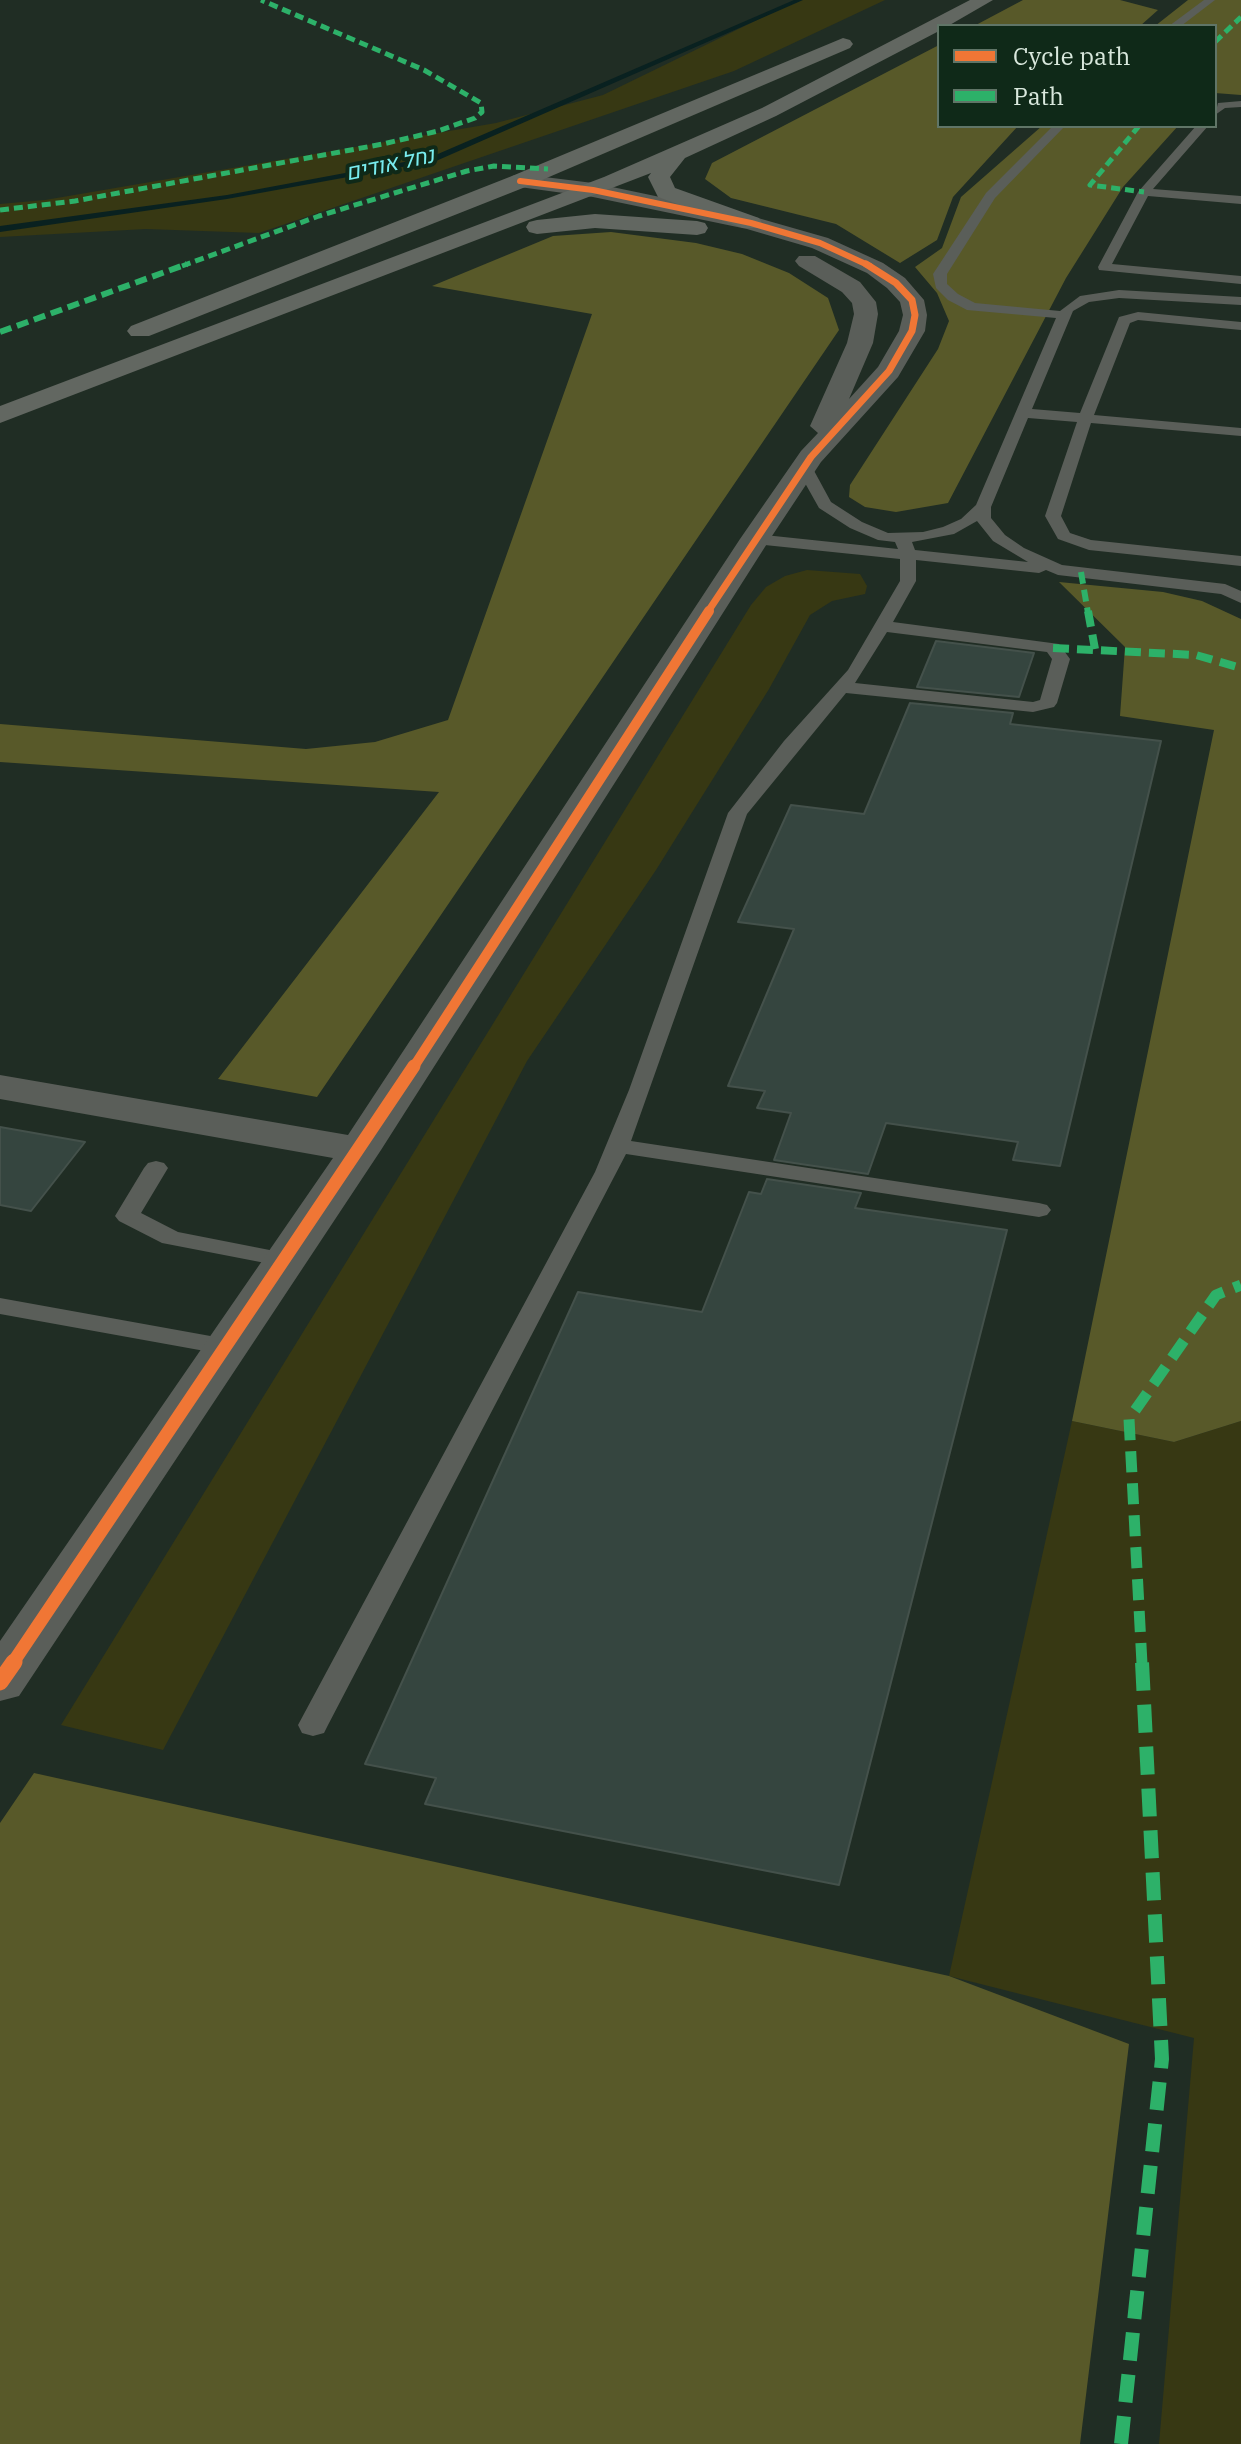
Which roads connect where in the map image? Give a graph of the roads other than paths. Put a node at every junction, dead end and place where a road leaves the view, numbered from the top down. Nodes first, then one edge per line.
1 (984, 0) edge
2 (1210, 0) edge
3 (937, 24) edge
4 (938, 24) edge
5 (1177, 24) edge
6 (865, 33) dead end
7 (1241, 104) edge
8 (1217, 110) edge
9 (1057, 128) edge
10 (1200, 128) edge
11 (677, 153) junction
12 (520, 181) junction
13 (593, 190) junction
14 (1144, 192) junction
15 (567, 200) junction
16 (1241, 200) edge
17 (751, 223) junction
18 (697, 228) junction
19 (433, 251) junction
20 (1104, 267) junction
21 (1241, 280) edge
22 (1240, 297) edge
23 (1085, 299) junction
24 (1064, 315) junction
25 (1236, 325) edge
26 (124, 337) dead end
27 (1025, 413) junction
28 (0, 415) edge
29 (1085, 419) junction
30 (1241, 432) edge
31 (807, 462) junction
32 (983, 507) junction
33 (759, 532) junction
34 (898, 543) junction
35 (1241, 561) edge
36 (1058, 570) junction
37 (1236, 588) edge
38 (1241, 598) edge
39 (882, 626) junction
40 (842, 687) junction
41 (0, 1087) edge
42 (617, 1146) junction
43 (360, 1150) junction
44 (156, 1168) dead end
45 (1039, 1210) dead end
46 (286, 1260) junction
47 (0, 1306) edge
48 (227, 1347) junction
49 (0, 1682) edge
50 (313, 1725) dead end

1 - 4 main road
2 - 5 lane
3 - 11 main road
6 - 12 main road
7 - 8 lane
9 - 24 lane
10 - 14 lane
11 - 13 main road
11 - 17 main road
12 - 13 street
12 - 15 street
12 - 26 main road
13 - 15 main road
13 - 17 street
14 - 16 lane
14 - 20 lane
15 - 18 street
15 - 19 main road
17 - 31 street
18 - 19 main road
18 - 31 street
19 - 28 main road
20 - 21 lane
20 - 23 lane
22 - 23 lane
22 - 25 lane
23 - 24 lane
24 - 27 lane
25 - 29 lane
27 - 29 lane
27 - 32 lane
29 - 30 lane
29 - 35 lane
31 - 33 street
31 - 34 lane
32 - 34 lane
32 - 36 lane
33 - 34 lane
33 - 34 lane
33 - 43 street
34 - 36 lane
34 - 39 lane
36 - 37 lane
37 - 38 lane
39 - 40 lane
39 - 40 lane
40 - 42 lane
41 - 43 street
42 - 45 lane
42 - 50 lane
43 - 46 street
44 - 46 lane
46 - 48 street
47 - 48 lane
48 - 49 street

